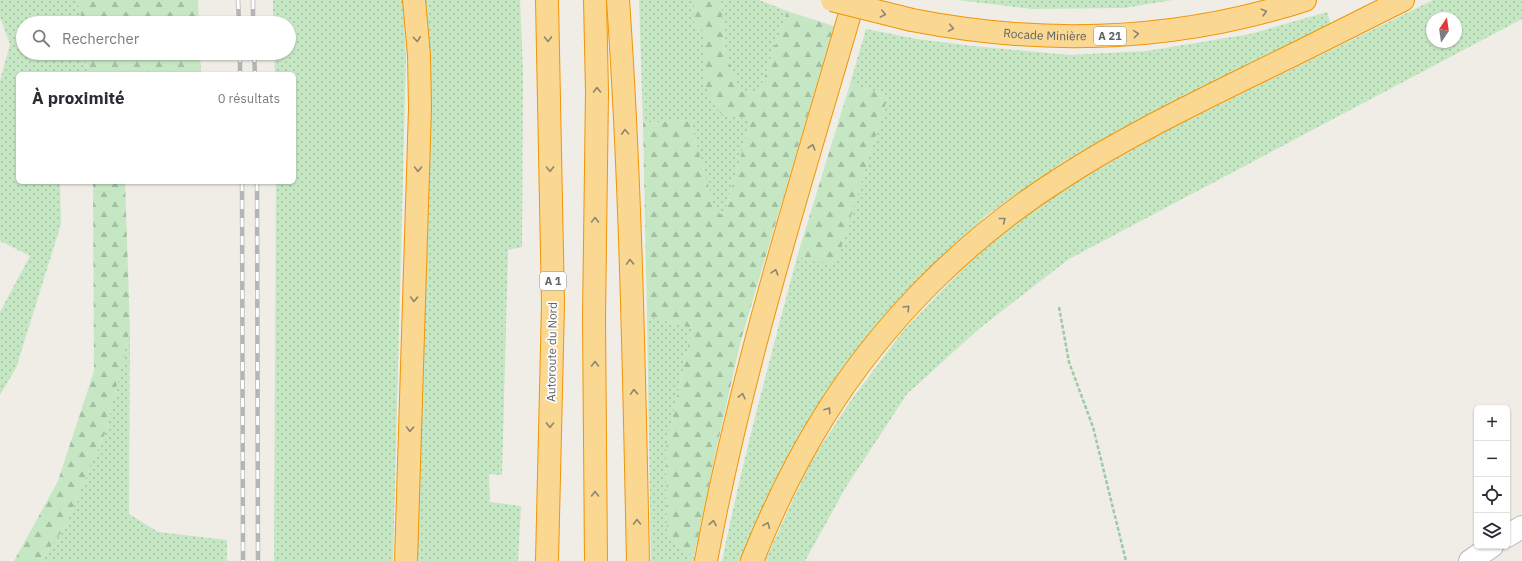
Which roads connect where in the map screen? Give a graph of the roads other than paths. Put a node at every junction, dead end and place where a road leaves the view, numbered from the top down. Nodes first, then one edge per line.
1 (414, 0) edge
2 (547, 0) edge
3 (595, 0) edge
4 (618, 0) edge
5 (832, 0) edge
6 (854, 0) edge
7 (1305, 0) edge
8 (1403, 0) edge
9 (1522, 527) edge
10 (1510, 534) edge
11 (1488, 549) edge
12 (406, 561) edge
13 (547, 561) edge
14 (596, 561) edge
15 (638, 561) edge
16 (706, 561) edge
17 (752, 561) edge
18 (1470, 561) edge

1 -> 12 highway
2 -> 13 highway, Autoroute du Nord / A 1
14 -> 3 highway
15 -> 4 highway
5 -> 7 highway, Rocade Minière / A 21, bridge
16 -> 6 highway
17 -> 8 highway
9 - 10 main road
11 - 18 main road

